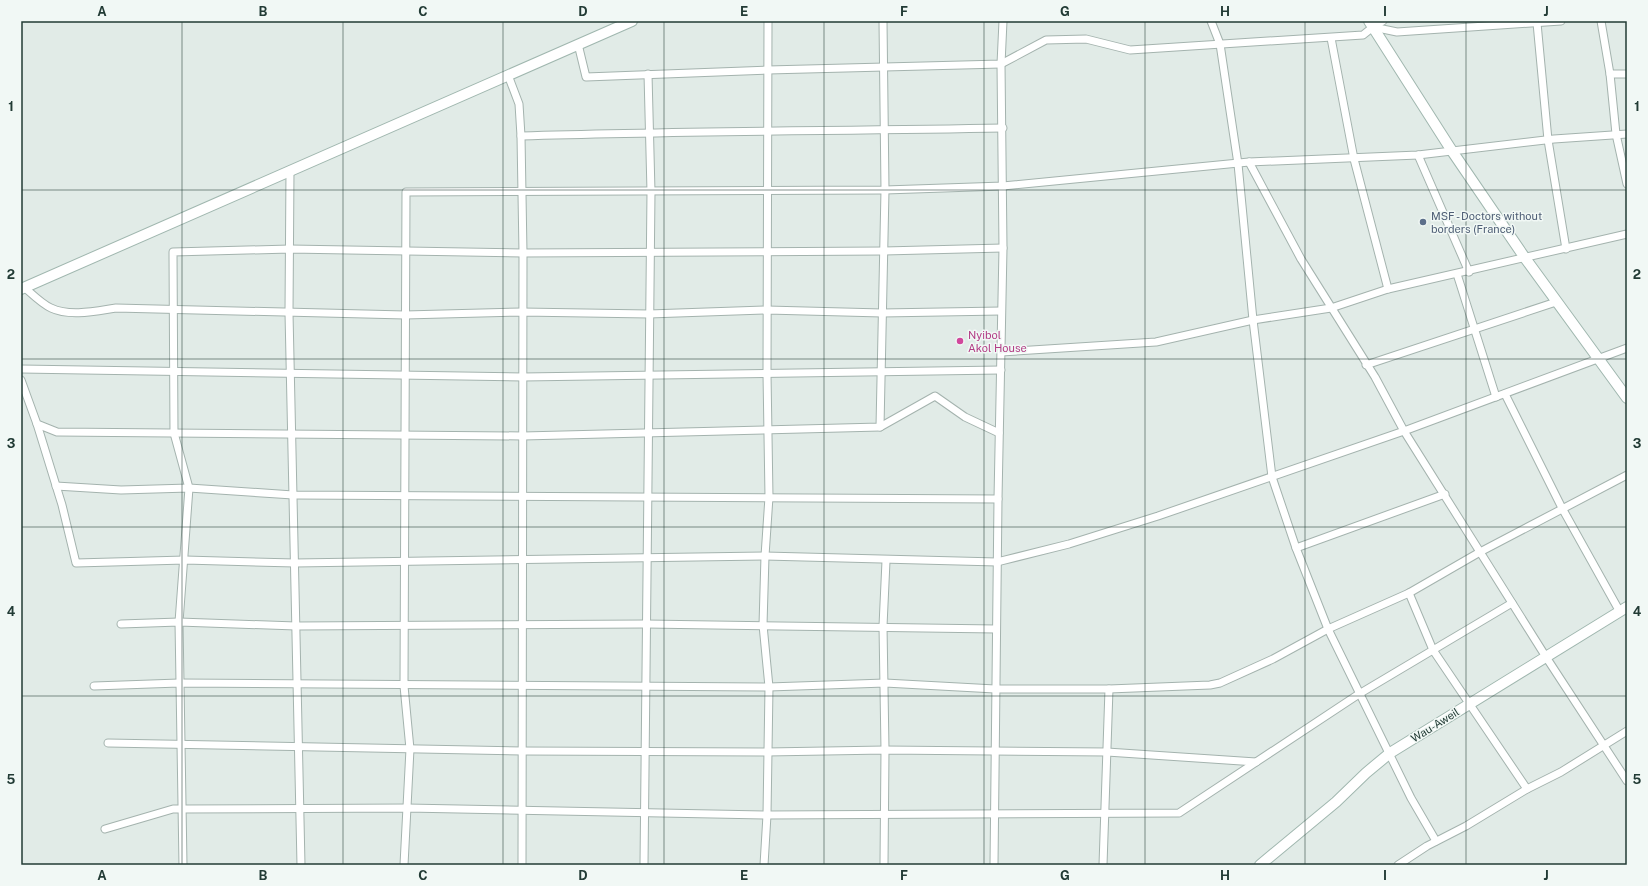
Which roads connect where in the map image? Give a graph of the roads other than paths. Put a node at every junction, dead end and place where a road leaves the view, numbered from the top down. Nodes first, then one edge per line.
1 (632, 21) edge
2 (768, 21) edge
3 (883, 21) edge
4 (1003, 21) edge
5 (1211, 21) edge
6 (1383, 21) edge
7 (1561, 21) edge
8 (1601, 21) edge
9 (1536, 23) junction
10 (1371, 24) edge
11 (1331, 38) junction
12 (578, 44) junction
13 (1220, 44) junction
14 (1001, 64) junction
15 (884, 67) junction
16 (768, 70) junction
17 (648, 74) junction
18 (1610, 74) junction
19 (1627, 74) edge
20 (508, 75) junction
21 (1003, 128) junction
22 (885, 130) junction
23 (651, 132) junction
24 (767, 132) junction
25 (1616, 134) junction
26 (1627, 134) edge
27 (521, 136) junction
28 (1548, 140) junction
29 (1452, 151) junction
30 (1418, 155) junction
31 (1354, 159) junction
32 (1249, 162) junction
33 (1238, 164) junction
34 (290, 170) junction
35 (1627, 184) edge
36 (1003, 186) junction
37 (767, 190) junction
38 (885, 190) junction
39 (522, 192) junction
40 (651, 192) junction
41 (1627, 234) edge
42 (1003, 248) junction
43 (290, 249) junction
44 (1566, 249) junction
45 (405, 251) junction
46 (884, 251) junction
47 (650, 252) junction
48 (767, 252) junction
49 (523, 253) junction
50 (1525, 258) junction
51 (1469, 272) junction
52 (1457, 274) junction
53 (23, 288) edge
54 (1388, 289) junction
55 (1556, 302) junction
56 (1331, 308) junction
57 (173, 310) junction
58 (767, 310) junction
59 (1001, 311) junction
60 (522, 312) junction
61 (289, 313) junction
62 (650, 314) junction
63 (882, 314) junction
64 (405, 315) junction
65 (1253, 320) junction
66 (1474, 329) junction
67 (1627, 348) edge
68 (1002, 352) junction
69 (1599, 358) junction
70 (1366, 365) junction
71 (21, 369) edge
72 (1001, 370) junction
73 (173, 371) junction
74 (881, 371) junction
75 (291, 373) junction
76 (767, 374) junction
77 (405, 375) junction
78 (649, 375) junction
79 (523, 377) junction
80 (21, 380) edge
81 (1505, 394) junction
82 (1496, 397) junction
83 (1627, 398) edge
84 (37, 424) junction
85 (880, 427) junction
86 (769, 429) junction
87 (1404, 431) junction
88 (174, 433) junction
89 (293, 433) junction
90 (648, 434) junction
91 (999, 434) junction
92 (404, 435) junction
93 (523, 436) junction
94 (1627, 475) edge
95 (1272, 477) junction
96 (56, 486) junction
97 (190, 488) junction
98 (1445, 494) junction
99 (293, 495) junction
100 (405, 496) junction
101 (523, 497) junction
102 (769, 497) junction
103 (648, 498) junction
104 (998, 499) junction
105 (1562, 508) junction
106 (1296, 548) junction
107 (1480, 552) junction
108 (765, 556) junction
109 (648, 558) junction
110 (185, 560) junction
111 (522, 560) junction
112 (886, 560) junction
113 (404, 561) junction
114 (997, 562) junction
115 (295, 563) junction
116 (1408, 593) junction
117 (1512, 602) junction
118 (1624, 610) edge
119 (179, 622) junction
120 (522, 623) junction
121 (121, 624) dead end
122 (404, 624) junction
123 (646, 624) junction
124 (763, 625) junction
125 (296, 626) junction
126 (883, 626) junction
127 (996, 629) junction
128 (1328, 629) junction
129 (1433, 650) junction
130 (1546, 657) junction
131 (179, 683) junction
132 (884, 683) junction
133 (297, 685) junction
134 (94, 686) dead end
135 (404, 686) junction
136 (522, 686) junction
137 (646, 686) junction
138 (769, 687) junction
139 (995, 689) junction
140 (1109, 689) junction
141 (1359, 694) junction
142 (1469, 704) junction
143 (1627, 731) edge
144 (108, 743) dead end
145 (181, 744) junction
146 (1604, 746) junction
147 (298, 748) junction
148 (410, 749) junction
149 (885, 750) junction
150 (522, 752) junction
151 (645, 752) junction
152 (767, 752) junction
153 (995, 752) junction
154 (1107, 752) junction
155 (1390, 753) junction
156 (1256, 762) junction
157 (1627, 781) edge
158 (1527, 789) junction
159 (300, 807) junction
160 (407, 808) junction
161 (182, 809) junction
162 (522, 811) junction
163 (644, 812) junction
164 (1105, 813) junction
165 (884, 814) junction
166 (995, 814) junction
167 (767, 815) junction
168 (106, 829) dead end
169 (1436, 841) junction
170 (183, 865) edge
171 (301, 865) edge
172 (404, 865) edge
173 (522, 865) edge
174 (644, 865) edge
175 (764, 865) edge
176 (884, 865) edge
177 (994, 865) edge
178 (1103, 865) edge
179 (1260, 865) edge
180 (1398, 865) edge

1 - 12 street
2 - 16 street
3 - 15 street
4 - 14 street
5 - 13 street
6 - 10 street
7 - 9 street
8 - 18 street
9 - 10 street
9 - 28 street
10 - 11 street
10 - 29 street
11 - 13 street
11 - 31 street
12 - 17 street
12 - 20 street
13 - 14 street
13 - 33 street
14 - 15 street
14 - 21 street
15 - 16 street
15 - 22 street
16 - 17 street
16 - 24 street
17 - 23 street
18 - 19 street
18 - 25 street
20 - 27 street
20 - 34 street
21 - 22 street
21 - 36 street
22 - 24 street
22 - 38 street
23 - 24 street
23 - 27 street
23 - 40 street
24 - 37 street
25 - 26 street
25 - 28 street
25 - 35 street
27 - 39 street
28 - 29 street
28 - 44 street
29 - 30 street
29 - 50 street
30 - 31 street
30 - 51 street
31 - 32 street
31 - 54 street
32 - 33 street
32 - 56 street
33 - 36 street
33 - 65 street
34 - 43 street
34 - 53 street
36 - 38 street
36 - 42 street
37 - 38 street
37 - 40 street
37 - 48 street
38 - 46 street
39 - 40 street
39 - 45 street
39 - 49 street
40 - 47 street
41 - 44 street
42 - 46 street
42 - 59 street
43 - 45 street
43 - 57 street
43 - 61 street
44 - 50 street
45 - 49 street
45 - 64 street
46 - 48 street
46 - 63 street
47 - 48 street
47 - 49 street
47 - 62 street
48 - 58 street
49 - 60 street
50 - 51 street
50 - 55 street
51 - 52 street
52 - 54 street
52 - 66 street
53 - 57 street
54 - 56 street
55 - 66 street
55 - 69 street
56 - 65 street
56 - 70 street
57 - 61 street
57 - 73 street
58 - 62 street
58 - 63 street
58 - 76 street
59 - 63 street
59 - 68 street
60 - 62 street
60 - 64 street
60 - 79 street
61 - 64 street
61 - 75 street
62 - 78 street
63 - 74 street
64 - 77 street
65 - 68 street
65 - 95 street
66 - 70 street
66 - 82 street
67 - 69 street
68 - 72 street
69 - 81 street
69 - 83 street
70 - 87 street
71 - 73 street
72 - 74 street
72 - 91 street
73 - 75 street
73 - 88 street
74 - 76 street
74 - 85 street
75 - 77 street
75 - 89 street
76 - 78 street
76 - 86 street
77 - 79 street
77 - 92 street
78 - 79 street
78 - 90 street
79 - 93 street
80 - 84 street
81 - 82 street
81 - 105 street
82 - 87 street
84 - 88 street
84 - 96 street
85 - 86 street
85 - 91 street
86 - 90 street
86 - 102 street
87 - 95 street
87 - 98 street
88 - 89 street
88 - 97 street
89 - 92 street
89 - 99 street
90 - 93 street
90 - 103 street
91 - 104 street
92 - 93 street
92 - 100 street
93 - 101 street
94 - 105 street
95 - 106 street
95 - 114 street
96 - 97 street
96 - 110 street
97 - 99 street
97 - 110 street
98 - 106 street
98 - 107 street
99 - 100 street
99 - 115 street
100 - 101 street
100 - 113 street
101 - 103 street
101 - 111 street
102 - 103 street
102 - 104 street
102 - 108 street
103 - 109 street
104 - 114 street
105 - 107 street
105 - 118 street
106 - 128 street
107 - 116 street
107 - 117 street
108 - 109 street
108 - 112 street
108 - 124 street
109 - 111 street
109 - 123 street
110 - 115 street
110 - 119 street
111 - 113 street
111 - 120 street
112 - 114 street
112 - 126 street
113 - 115 street
113 - 122 street
114 - 127 street
115 - 125 street
116 - 128 street
116 - 129 street
117 - 129 street
117 - 130 street
118 - 130 street, Wau-Aweil
119 - 121 street
119 - 125 street
119 - 131 street
120 - 122 street
120 - 123 street
120 - 136 street
122 - 125 street
122 - 135 street
123 - 124 street
123 - 137 street
124 - 126 street
124 - 138 street
125 - 133 street
126 - 127 street
126 - 132 street
127 - 139 street
128 - 140 street
128 - 141 street
129 - 141 street
129 - 142 street
130 - 142 street, Wau-Aweil
130 - 146 street
131 - 133 street
131 - 134 street
131 - 145 street
132 - 138 street
132 - 139 street
132 - 149 street
133 - 135 street
133 - 147 street
135 - 136 street
135 - 148 street
136 - 137 street
136 - 150 street
137 - 138 street
137 - 151 street
138 - 152 street
139 - 140 street
139 - 153 street
140 - 154 street
141 - 155 street
141 - 156 street
142 - 155 street, Wau-Aweil
142 - 158 street
143 - 146 street
144 - 145 street
145 - 147 street
145 - 161 street
146 - 157 street
146 - 158 street
147 - 148 street
147 - 159 street
148 - 150 street
148 - 160 street
149 - 152 street
149 - 153 street
149 - 165 street
150 - 151 street
150 - 162 street
151 - 152 street
151 - 163 street
152 - 167 street
153 - 154 street
153 - 166 street
154 - 156 street
154 - 164 street
155 - 169 street
155 - 179 street, Wau-Aweil
156 - 164 street
158 - 169 street
159 - 160 street
159 - 161 street
159 - 171 street
160 - 162 street
160 - 172 street
161 - 168 street
161 - 170 street
162 - 163 street
162 - 173 street
163 - 167 street
163 - 174 street
164 - 166 street
164 - 178 street
165 - 166 street
165 - 167 street
165 - 176 street
166 - 177 street
167 - 175 street
169 - 180 street

